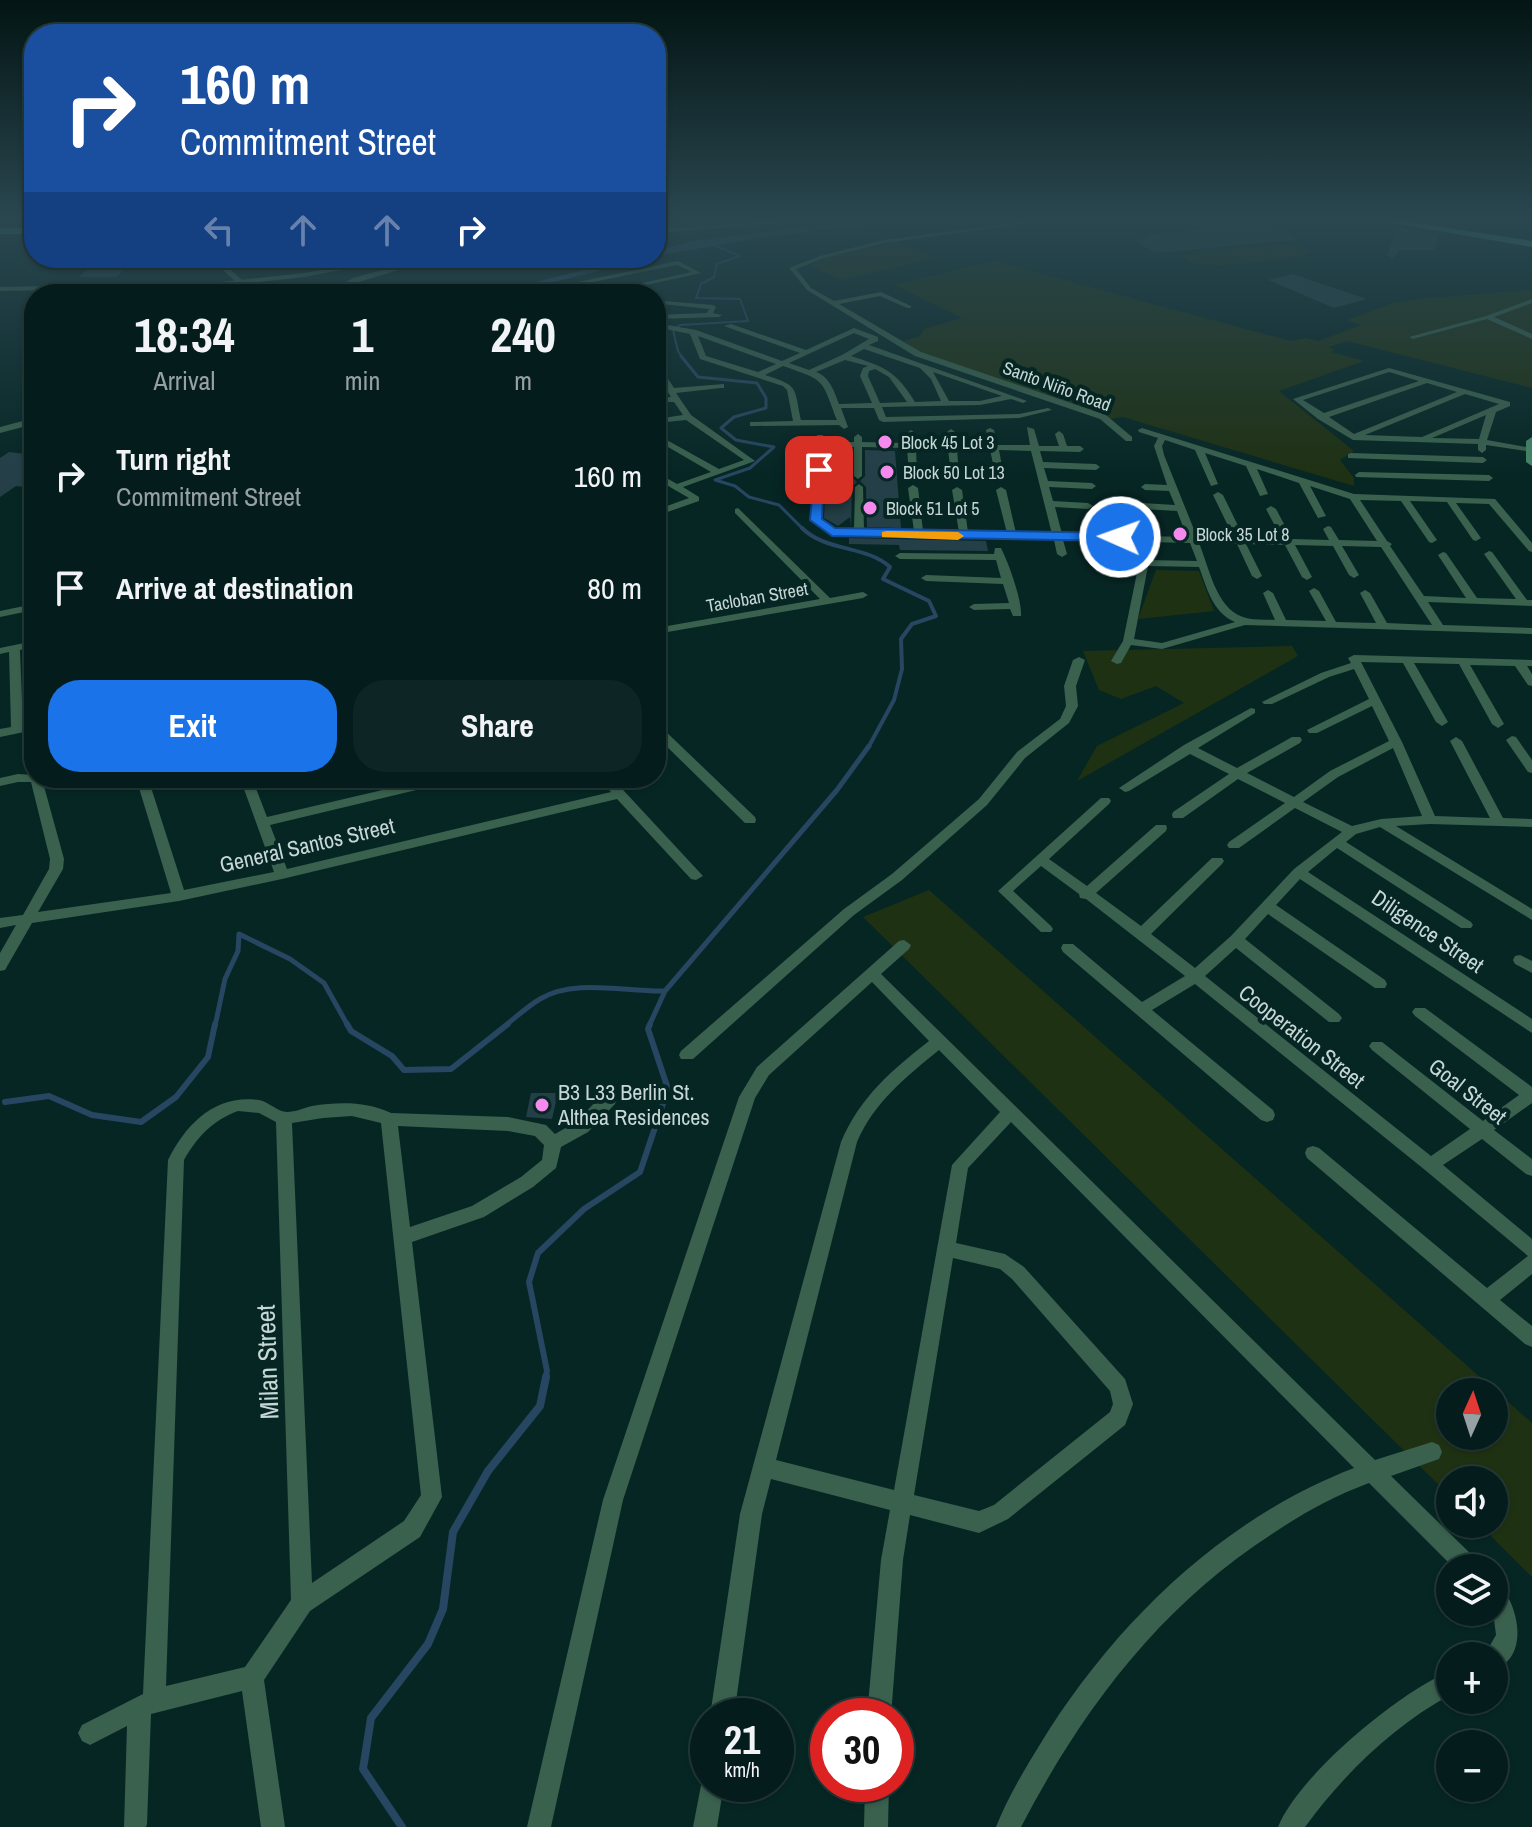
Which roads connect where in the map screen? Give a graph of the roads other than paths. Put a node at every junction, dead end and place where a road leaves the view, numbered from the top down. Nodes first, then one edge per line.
1 (704, 306) edge
2 (839, 306) edge
3 (1518, 306) edge
4 (709, 315) junction
5 (719, 315) dead end
6 (666, 317) edge
7 (1488, 317) junction
8 (666, 326) edge
9 (690, 331) junction
10 (1413, 337) dead end
11 (1532, 338) edge
12 (1514, 342) dead end
13 (864, 346) junction
14 (808, 353) junction
15 (845, 357) junction
16 (785, 363) junction
17 (875, 366) junction
18 (924, 367) junction
19 (810, 372) junction
20 (760, 374) junction
21 (1428, 380) junction
22 (666, 383) edge
23 (721, 386) dead end
24 (1467, 391) junction
25 (674, 395) junction
26 (666, 397) edge
27 (1011, 397) junction
28 (946, 403) junction
29 (912, 404) junction
30 (876, 405) junction
31 (837, 406) junction
32 (1048, 410) junction
33 (1492, 410) junction
34 (1061, 415) dead end
35 (688, 417) junction
36 (1321, 417) junction
37 (666, 420) edge
38 (797, 422) junction
39 (24, 424) edge
40 (753, 424) dead end
41 (1030, 429) dead end
42 (0, 430) edge
43 (990, 430) dead end
44 (1142, 430) dead end
45 (951, 432) dead end
46 (911, 433) dead end
47 (1059, 434) dead end
48 (1163, 437) junction
49 (1353, 437) junction
50 (1129, 439) dead end
51 (1421, 439) junction
52 (858, 441) junction
53 (1482, 442) junction
54 (666, 443) edge
55 (913, 446) junction
56 (954, 447) junction
57 (993, 448) junction
58 (1035, 448) junction
59 (1199, 448) junction
60 (1064, 449) junction
61 (1080, 449) dead end
62 (1531, 451) edge
63 (1147, 455) dead end
64 (1160, 455) junction
65 (1351, 456) dead end
66 (1483, 460) junction
67 (1250, 464) junction
68 (1042, 465) junction
69 (1096, 467) dead end
70 (718, 472) junction
71 (913, 475) dead end
72 (955, 475) dead end
73 (1359, 475) dead end
74 (1000, 477) dead end
75 (666, 481) edge
76 (1303, 482) junction
77 (1047, 484) junction
78 (1092, 486) dead end
79 (676, 487) junction
80 (1145, 487) dead end
81 (913, 488) dead end
82 (1172, 488) junction
83 (957, 490) dead end
84 (1001, 490) dead end
85 (1263, 494) dead end
86 (1353, 497) junction
87 (1404, 499) junction
88 (1450, 500) junction
89 (1051, 504) junction
90 (1088, 506) dead end
91 (1142, 506) dead end
92 (1182, 508) junction
93 (1271, 509) dead end
94 (666, 510) edge
95 (738, 511) dead end
96 (1321, 516) dead end
97 (1135, 526) dead end
98 (1328, 529) dead end
99 (859, 534) junction
100 (919, 535) junction
101 (1012, 535) junction
102 (1059, 535) junction
103 (964, 536) junction
104 (997, 536) junction
105 (1140, 538) junction
106 (1476, 538) dead end
107 (1194, 539) junction
108 (1242, 540) junction
109 (1432, 540) dead end
110 (1289, 541) junction
111 (1335, 543) junction
112 (1387, 544) junction
113 (1532, 549) edge
114 (1062, 554) dead end
115 (1489, 554) dead end
116 (1443, 555) dead end
117 (900, 556) dead end
118 (1001, 557) junction
119 (1203, 564) junction
120 (1354, 575) dead end
121 (1257, 576) dead end
122 (1307, 577) dead end
123 (926, 578) dead end
124 (1007, 581) junction
125 (1314, 591) dead end
126 (1268, 593) dead end
127 (1365, 593) dead end
128 (863, 595) dead end
129 (1422, 599) junction
130 (1473, 600) junction
131 (827, 601) junction
132 (1528, 603) edge
133 (974, 607) dead end
134 (24, 609) edge
135 (0, 614) edge
136 (1245, 622) junction
137 (1282, 624) junction
138 (1333, 625) junction
139 (1383, 626) junction
140 (1440, 628) junction
141 (666, 629) edge
142 (1532, 631) edge
143 (1128, 641) junction
144 (24, 646) edge
145 (14, 648) junction
146 (0, 651) edge
147 (1406, 658) junction
148 (1079, 660) dead end
149 (1462, 660) junction
150 (1117, 661) dead end
151 (1519, 663) junction
152 (1532, 663) edge
153 (1356, 665) junction
154 (1532, 683) edge
155 (1374, 701) junction
156 (1268, 702) dead end
157 (1251, 711) dead end
158 (1442, 722) dead end
159 (1498, 724) dead end
160 (24, 728) edge
161 (17, 729) junction
162 (1313, 730) dead end
163 (0, 733) edge
164 (666, 739) edge
165 (1296, 740) dead end
166 (1512, 740) dead end
167 (1456, 741) dead end
168 (1396, 742) junction
169 (1188, 748) junction
170 (1532, 769) edge
171 (1238, 773) junction
172 (24, 778) edge
173 (0, 782) edge
174 (38, 788) edge
175 (145, 788) edge
176 (249, 788) edge
177 (408, 788) edge
178 (615, 788) edge
179 (1125, 788) dead end
180 (621, 794) junction
181 (1105, 801) dead end
182 (1293, 802) junction
183 (1178, 815) dead end
184 (750, 820) dead end
185 (1430, 820) junction
186 (1499, 822) junction
187 (261, 823) junction
188 (1381, 823) junction
189 (1532, 823) edge
190 (1161, 828) dead end
191 (1351, 831) junction
192 (1337, 842) junction
193 (1234, 845) dead end
194 (1042, 860) junction
195 (1217, 861) dead end
196 (1299, 872) junction
197 (282, 875) junction
198 (696, 876) dead end
199 (1085, 895) junction
200 (179, 896) junction
201 (1267, 906) junction
202 (1532, 915) edge
203 (24, 920) junction
204 (0, 923) edge
205 (1466, 925) dead end
206 (1046, 929) dead end
207 (1142, 934) junction
208 (1236, 940) junction
209 (904, 945) dead end
210 (1068, 948) dead end
211 (0, 966) edge
212 (872, 974) junction
213 (1193, 978) junction
214 (1380, 984) dead end
215 (1143, 1008) junction
216 (1420, 1012) dead end
217 (1334, 1018) dead end
218 (1532, 1027) edge
219 (940, 1041) junction
220 (1377, 1046) dead end
221 (687, 1055) dead end
222 (1532, 1095) edge
223 (609, 1099) dead end
224 (1011, 1111) junction
225 (1267, 1115) dead end
226 (284, 1119) junction
227 (389, 1119) junction
228 (1480, 1129) junction
229 (553, 1143) junction
230 (1313, 1153) dead end
231 (1431, 1165) junction
232 (1532, 1169) edge
233 (404, 1237) junction
234 (945, 1248) junction
235 (1532, 1250) edge
236 (1532, 1263) edge
237 (1486, 1300) junction
238 (1532, 1338) edge
239 (1432, 1452) dead end
240 (764, 1467) junction
241 (1371, 1472) junction
242 (901, 1503) junction
243 (1455, 1554) edge
244 (302, 1603) junction
245 (252, 1677) junction
246 (1436, 1692) edge
247 (725, 1698) edge
248 (880, 1698) edge
249 (147, 1704) junction
250 (90, 1733) dead end
251 (709, 1802) edge
252 (877, 1802) edge
253 (135, 1824) dead end
254 (273, 1827) edge
255 (539, 1827) edge
256 (705, 1827) edge
257 (876, 1827) edge
258 (1008, 1827) edge
259 (1290, 1827) edge

1 - 4 street
2 - 50 street, Santo Niño Road
3 - 7 street
4 - 5 street
4 - 6 street
7 - 10 street
7 - 11 street
8 - 9 street
9 - 14 street
9 - 16 street
9 - 20 street
11 - 12 street
13 - 14 street
13 - 15 street
13 - 18 street
14 - 16 street
15 - 17 street
15 - 19 street
16 - 19 street
16 - 20 street
17 - 29 street
17 - 30 street
18 - 27 street
18 - 28 street
19 - 31 street
20 - 38 street
21 - 24 street
21 - 36 street
21 - 36 street
22 - 25 street
23 - 25 street
24 - 33 street
24 - 49 street
25 - 26 street
25 - 35 street
27 - 28 street
27 - 32 street
28 - 29 street
29 - 30 street
30 - 31 street
30 - 32 street
31 - 38 street
32 - 34 street
33 - 51 street
33 - 53 street
35 - 37 street
35 - 70 street
36 - 49 street
38 - 40 street
39 - 42 street
41 - 58 street
43 - 57 street
44 - 48 street
45 - 56 street
46 - 55 street
47 - 60 street
48 - 59 street
48 - 64 street
49 - 51 street
51 - 53 street
52 - 55 street
52 - 99 street
52 - 99 street
53 - 62 street
53 - 66 street
54 - 70 street
55 - 56 street
55 - 71 street
56 - 57 street
56 - 72 street
57 - 58 street
57 - 74 street
58 - 60 street
58 - 68 street
59 - 67 street
59 - 108 street
60 - 61 street
63 - 64 street
64 - 82 street
65 - 66 street
66 - 73 street
67 - 76 street
67 - 85 street
68 - 69 street
68 - 77 street
70 - 79 street
75 - 79 street
76 - 86 street
76 - 96 street
77 - 78 street
77 - 89 street
79 - 94 street
80 - 82 street
81 - 100 street
82 - 92 street
83 - 103 street
84 - 101 street
86 - 87 street
86 - 112 street
87 - 88 street
87 - 109 street
88 - 106 street
88 - 113 street
89 - 90 street
89 - 102 street
91 - 92 street
92 - 107 street
93 - 110 street
95 - 131 street
97 - 105 street
98 - 111 street
99 - 100 street
100 - 103 street
101 - 102 street
101 - 104 street
102 - 105 street
102 - 114 street
103 - 104 street
104 - 118 street
105 - 107 street
107 - 108 street
107 - 119 street
108 - 110 street
108 - 121 street
110 - 111 street
110 - 122 street
111 - 112 street
111 - 120 street
112 - 129 street
115 - 132 street
116 - 130 street
117 - 118 street
118 - 124 street
119 - 136 street
119 - 143 street
123 - 124 street
124 - 133 street
125 - 138 street
126 - 137 street
127 - 139 street
128 - 131 street, Tacloban Street
129 - 130 street
129 - 140 street
130 - 132 street
131 - 141 street, Tacloban Street
134 - 135 street
136 - 137 street
136 - 143 street
137 - 138 street
138 - 139 street
139 - 140 street
140 - 142 street
143 - 150 street
144 - 145 street
145 - 146 street
145 - 161 street
147 - 149 street
147 - 153 street
147 - 158 street
148 - 221 street
149 - 151 street
149 - 159 street
151 - 152 street
151 - 154 street
153 - 155 street
153 - 156 street
155 - 162 street
155 - 168 street
157 - 169 street
160 - 161 street
161 - 163 street
164 - 184 street
165 - 171 street
166 - 170 street
167 - 186 street
168 - 182 street
168 - 185 street
169 - 171 street
169 - 179 street
171 - 182 street
171 - 183 street
172 - 173 street
174 - 203 street
175 - 200 street
176 - 187 street
177 - 187 street
178 - 180 street
180 - 197 street, General Santos Street
180 - 198 street
181 - 194 street
182 - 191 street
182 - 193 street
185 - 186 street
185 - 188 street
186 - 189 street
187 - 197 street
188 - 191 street
188 - 202 street
190 - 199 street
191 - 192 street
192 - 196 street
192 - 205 street
194 - 199 street, Cooperation Street
194 - 206 street
195 - 207 street
196 - 201 street
196 - 218 street, Diligence Street
197 - 200 street, General Santos Street
199 - 207 street, Cooperation Street
200 - 203 street, General Santos Street
201 - 208 street
201 - 214 street
203 - 204 street, General Santos Street
203 - 211 street
207 - 213 street, Cooperation Street
208 - 213 street
208 - 217 street
209 - 212 street
210 - 215 street
212 - 219 street
212 - 255 street
213 - 215 street
213 - 231 street, Cooperation Street
215 - 225 street
216 - 222 street
219 - 224 street
219 - 240 street
220 - 228 street, Goal Street
222 - 228 street
223 - 229 street
224 - 234 street
224 - 241 street
226 - 227 street
226 - 244 street, Milan Street
226 - 249 street
227 - 229 street
227 - 233 street
228 - 231 street
228 - 232 street, Goal Street
229 - 233 street
230 - 237 street
231 - 235 street, Cooperation Street
233 - 244 street
234 - 242 street
234 - 242 street
236 - 237 street
237 - 238 street
239 - 241 street
240 - 242 street
240 - 247 street
241 - 243 street
241 - 258 street
242 - 248 street
244 - 245 street
245 - 249 street
245 - 254 street
246 - 259 street
249 - 250 street
249 - 253 street
251 - 256 street
252 - 257 street

